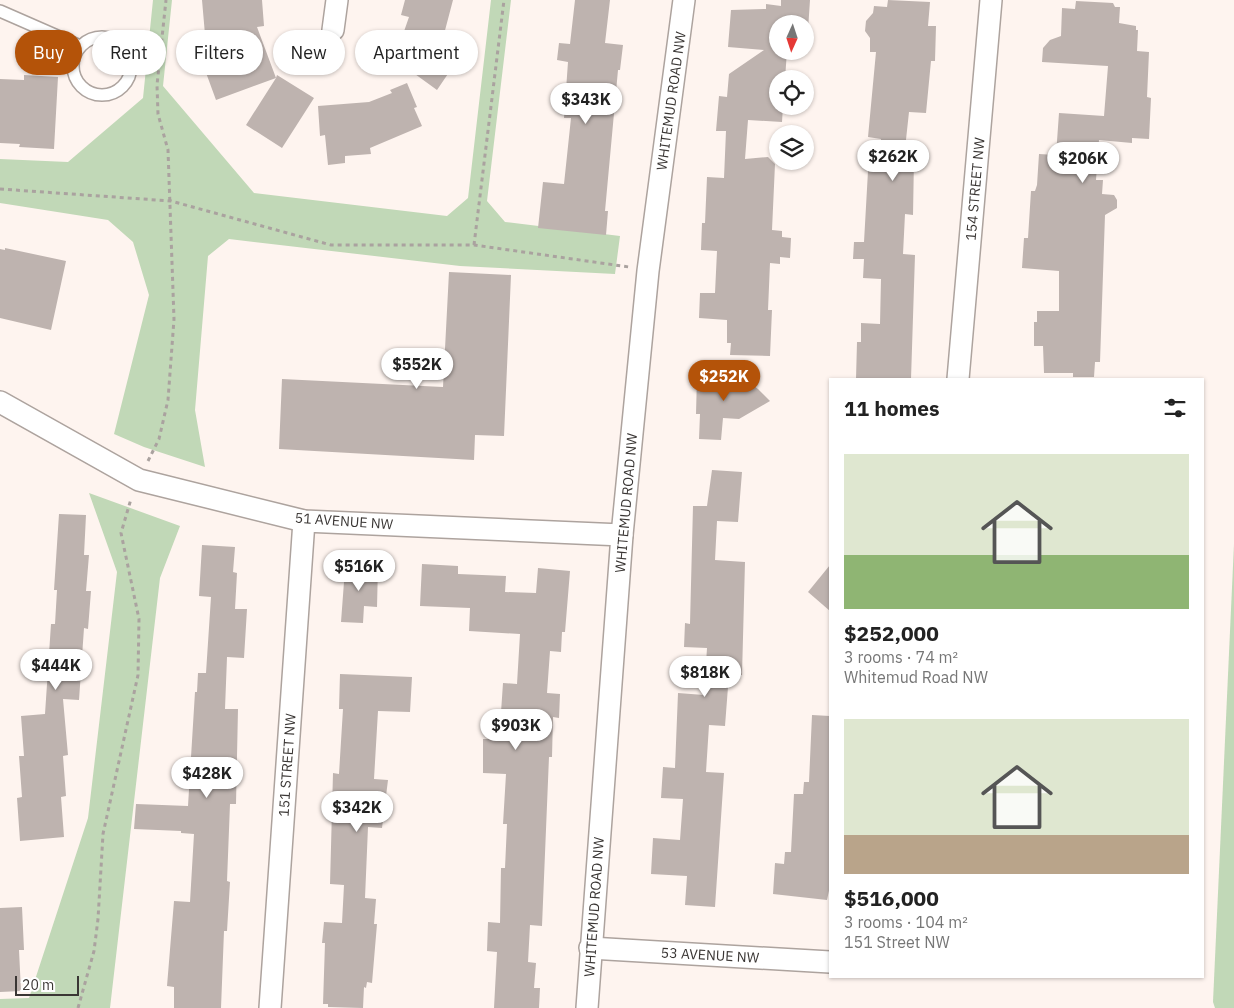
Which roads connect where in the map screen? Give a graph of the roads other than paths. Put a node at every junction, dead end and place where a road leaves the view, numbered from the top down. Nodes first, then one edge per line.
1 (338, 0) edge
2 (684, 0) edge
3 (991, 0) edge
4 (0, 11) edge
5 (43, 30) edge
6 (333, 30) dead end
7 (80, 46) joint
8 (958, 378) edge
9 (0, 402) edge
10 (304, 521) junction
11 (622, 535) junction
12 (590, 948) junction
13 (829, 962) edge
14 (270, 1008) edge
15 (587, 1008) edge

1 - 6 street
2 - 11 street, WHITEMUD ROAD NW
3 - 8 street, 154 STREET NW
4 - 5 lane
7 - 7 lane
9 - 10 street, 51 AVENUE NW
10 - 11 street, 51 AVENUE NW
10 - 14 street, 151 STREET NW
11 - 12 street, WHITEMUD ROAD NW
12 - 13 street, 53 AVENUE NW
12 - 15 street, WHITEMUD ROAD NW

